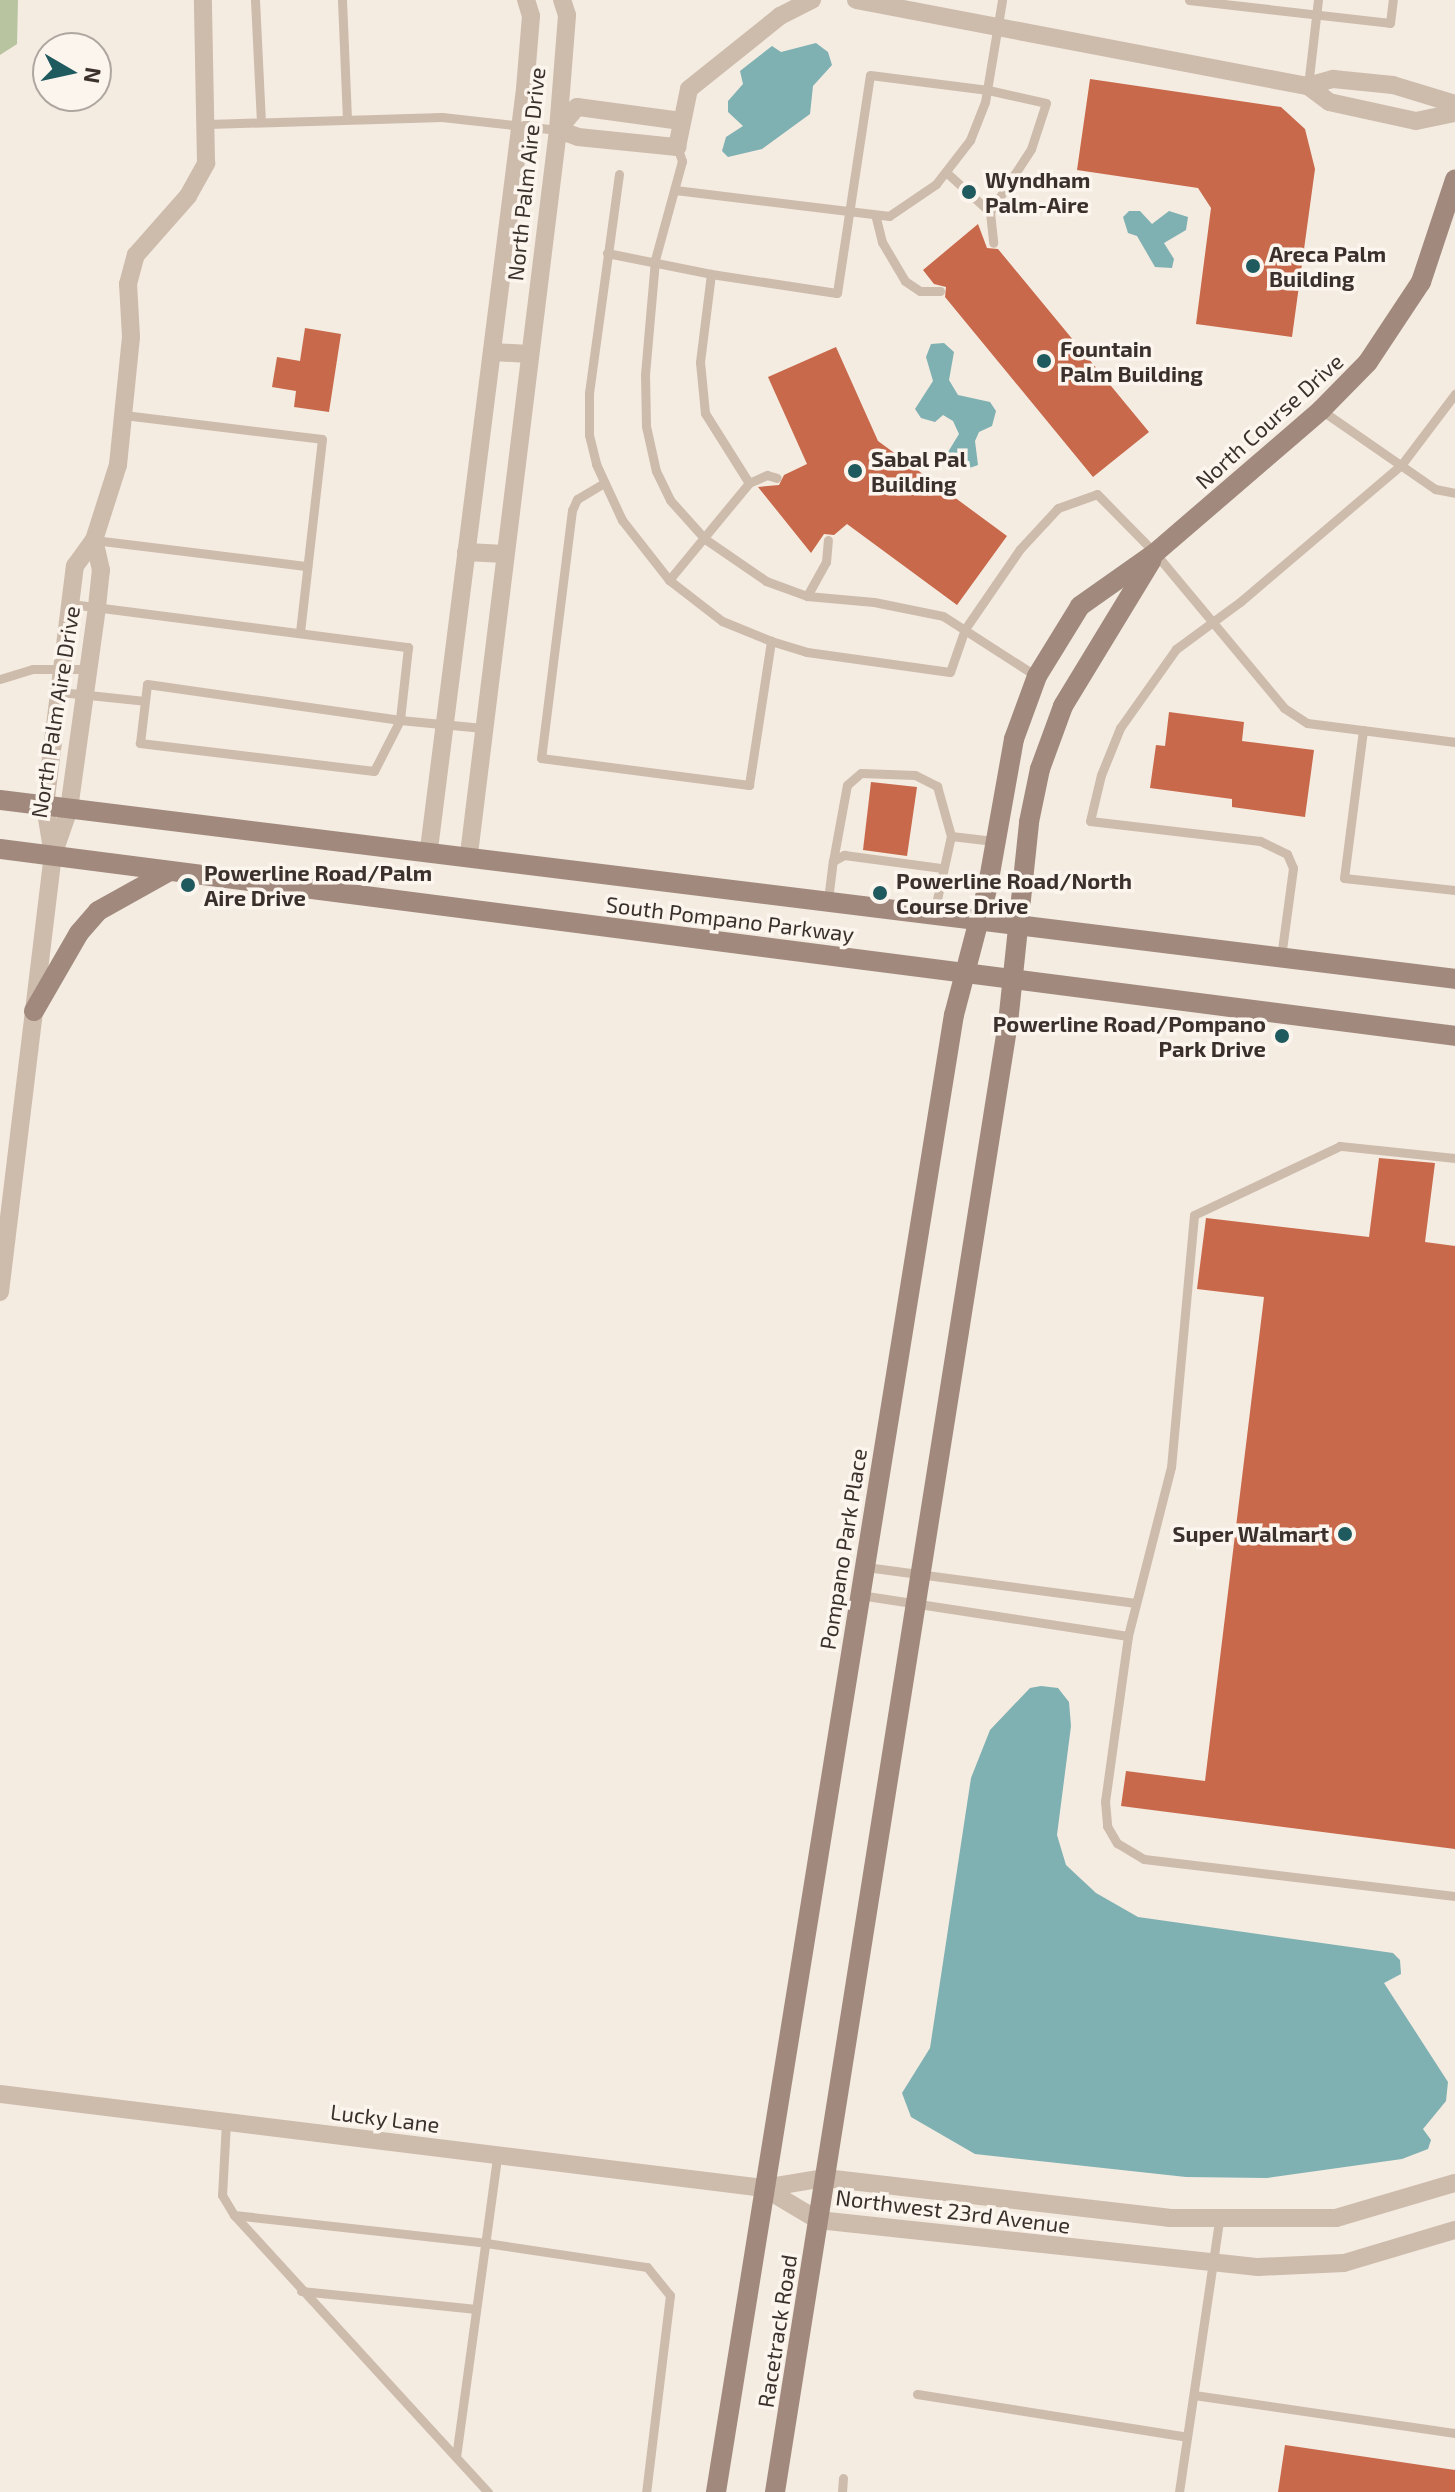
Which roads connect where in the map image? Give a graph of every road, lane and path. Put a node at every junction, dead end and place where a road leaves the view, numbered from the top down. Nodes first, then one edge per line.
1 (203, 0) edge
2 (255, 0) edge
3 (342, 0) edge
4 (526, 0) edge
5 (562, 0) edge
6 (856, 0) edge
7 (1002, 0) edge
8 (1189, 0) edge
9 (1318, 0) edge
10 (1393, 0) edge
11 (802, 2) edge
12 (1316, 13) junction
13 (998, 26) junction
14 (1308, 86) junction
15 (988, 90) junction
16 (1455, 104) edge
17 (1455, 113) edge
18 (347, 119) junction
19 (261, 121) junction
20 (681, 121) junction
21 (208, 124) junction
22 (520, 126) junction
23 (558, 130) junction
24 (677, 147) junction
25 (947, 173) junction
26 (619, 174) dead end
27 (1455, 180) edge
28 (675, 190) junction
29 (990, 212) junction
30 (849, 215) junction
31 (876, 218) junction
32 (993, 243) dead end
33 (607, 253) junction
34 (655, 260) junction
35 (711, 274) junction
36 (940, 291) dead end
37 (492, 352) junction
38 (529, 354) junction
39 (1455, 394) edge
40 (1321, 410) junction
41 (124, 415) junction
42 (1402, 464) junction
43 (777, 478) dead end
44 (604, 483) junction
45 (749, 483) junction
46 (1455, 493) edge
47 (705, 539) junction
48 (94, 540) junction
49 (828, 540) dead end
50 (466, 552) junction
51 (1155, 553) junction
52 (505, 554) junction
53 (307, 566) junction
54 (669, 580) junction
55 (807, 596) junction
56 (71, 604) junction
57 (97, 607) junction
58 (1212, 619) junction
59 (965, 629) junction
60 (300, 633) junction
61 (771, 641) junction
62 (64, 665) junction
63 (88, 669) junction
64 (1037, 676) junction
65 (0, 679) edge
66 (60, 692) junction
67 (84, 694) junction
68 (145, 701) junction
69 (400, 720) junction
70 (445, 724) junction
71 (483, 728) junction
72 (1363, 730) junction
73 (1455, 742) edge
74 (0, 800) edge
75 (45, 806) junction
76 (69, 809) junction
77 (951, 836) junction
78 (994, 841) junction
79 (0, 849) edge
80 (429, 849) junction
81 (469, 854) junction
82 (53, 855) junction
83 (833, 861) junction
84 (942, 868) junction
85 (170, 871) junction
86 (1455, 890) edge
87 (828, 900) junction
88 (934, 913) junction
89 (978, 919) junction
90 (1017, 924) junction
91 (1281, 957) junction
92 (964, 973) junction
93 (1455, 979) edge
94 (1012, 980) junction
95 (34, 1011) junction
96 (1455, 1036) edge
97 (1455, 1158) edge
98 (0, 1292) edge
99 (864, 1567) junction
100 (922, 1572) junction
101 (860, 1595) junction
102 (1136, 1603) junction
103 (917, 1604) junction
104 (1128, 1636) junction
105 (1455, 1896) edge
106 (0, 2094) edge
107 (226, 2122) junction
108 (497, 2156) junction
109 (825, 2178) junction
110 (1455, 2183) edge
111 (764, 2188) junction
112 (234, 2215) junction
113 (818, 2220) junction
114 (1219, 2220) junction
115 (1455, 2230) edge
116 (486, 2243) junction
117 (1211, 2263) junction
118 (301, 2291) junction
119 (476, 2309) junction
120 (917, 2394) dead end
121 (1194, 2395) junction
122 (1455, 2433) edge
123 (1187, 2437) junction
124 (456, 2457) junction
125 (843, 2478) dead end
126 (488, 2492) edge
127 (646, 2492) edge
128 (716, 2492) edge
129 (775, 2492) edge
130 (842, 2492) edge
131 (1179, 2492) edge

1 - 21 street, North Palm Aire Drive
2 - 19 lane
3 - 18 lane
4 - 22 street, North Palm Aire Drive
5 - 23 street, North Palm Aire Drive
6 - 13 street
7 - 13 lane
8 - 12 lane
9 - 12 lane
10 - 12 lane
11 - 20 street
12 - 14 lane
13 - 14 street
13 - 15 lane
14 - 16 street
14 - 17 street
15 - 25 lane
15 - 29 lane
15 - 30 lane
18 - 19 lane
18 - 22 lane
19 - 21 lane
20 - 23 street
20 - 24 street
21 - 41 street, North Palm Aire Drive
22 - 23 lane
22 - 37 street, North Palm Aire Drive
23 - 24 street
23 - 38 street, North Palm Aire Drive
24 - 28 lane
25 - 29 lane
25 - 31 lane
26 - 33 lane
27 - 40 street, North Course Drive
28 - 30 lane
28 - 34 lane
29 - 32 lane
30 - 31 lane
30 - 35 lane
31 - 36 lane
33 - 34 lane
33 - 44 lane
34 - 35 lane
34 - 47 lane
35 - 45 lane
37 - 38 street
37 - 50 street, North Palm Aire Drive
38 - 52 street, North Palm Aire Drive
39 - 42 lane
40 - 42 lane
40 - 51 street, North Course Drive
41 - 48 street, North Palm Aire Drive
41 - 53 lane
42 - 46 lane
42 - 58 lane
43 - 45 lane
44 - 54 lane
44 - 61 lane
45 - 47 lane
47 - 54 lane
47 - 55 lane
48 - 53 lane
48 - 56 street, North Palm Aire Drive
48 - 57 street, North Palm Aire Drive
49 - 55 lane
50 - 52 street
50 - 70 street, North Palm Aire Drive
51 - 58 lane
51 - 59 lane
51 - 64 street, North Course Drive
51 - 90 street, North Course Drive
52 - 71 street, North Palm Aire Drive
53 - 60 lane
54 - 61 lane
55 - 59 lane
56 - 57 lane
56 - 62 street, North Palm Aire Drive
57 - 60 lane
57 - 63 street, North Palm Aire Drive
58 - 72 lane
58 - 91 lane
59 - 61 lane
59 - 64 lane
60 - 69 lane
62 - 63 lane
62 - 65 lane
62 - 66 street, North Palm Aire Drive
63 - 67 street, North Palm Aire Drive
64 - 78 street, North Course Drive
66 - 67 lane
66 - 75 street, North Palm Aire Drive
67 - 68 lane
67 - 76 street, North Palm Aire Drive
68 - 69 lane
68 - 69 lane
69 - 70 lane
70 - 71 lane
70 - 80 street, North Palm Aire Drive
71 - 81 street, North Palm Aire Drive
72 - 73 lane
72 - 86 lane
74 - 75 street, South Pompano Parkway
75 - 76 street, South Pompano Parkway
75 - 82 street, North Palm Aire Drive
76 - 80 street, South Pompano Parkway
76 - 82 street, North Palm Aire Drive
77 - 78 lane
77 - 83 lane
77 - 84 lane
78 - 89 street, North Course Drive
79 - 82 street, South Pompano Parkway
80 - 81 street, South Pompano Parkway
81 - 87 street, South Pompano Parkway
82 - 85 street, South Pompano Parkway
82 - 95 street
83 - 84 lane
83 - 87 lane
84 - 88 lane
85 - 92 street, South Pompano Parkway
85 - 95 street
87 - 88 street, South Pompano Parkway
88 - 89 street, South Pompano Parkway
89 - 90 street, South Pompano Parkway
89 - 92 street, Pompano Park Place
90 - 91 street, South Pompano Parkway
90 - 94 street, North Course Drive
91 - 93 street, South Pompano Parkway
92 - 94 street, South Pompano Parkway
92 - 99 street, Pompano Park Place
94 - 96 street, South Pompano Parkway
94 - 100 street
95 - 98 street
97 - 102 lane
99 - 100 lane
99 - 101 street, Pompano Park Place
100 - 102 lane
100 - 103 street
101 - 103 lane
101 - 111 street, Pompano Park Place
102 - 104 lane
103 - 104 lane
103 - 109 street
104 - 105 lane
106 - 107 street, Lucky Lane
107 - 108 street, Lucky Lane
107 - 112 lane
108 - 111 street, Lucky Lane
108 - 116 lane
109 - 111 street, Northwest 23rd Avenue
109 - 113 street, Racetrack Road
109 - 114 street, Northwest 23rd Avenue
110 - 114 street, Northwest 23rd Avenue
111 - 113 street, Northwest 23rd Avenue
111 - 128 street, Racetrack Road
112 - 116 lane
112 - 118 lane
113 - 117 street, Northwest 23rd Avenue
113 - 129 street, Racetrack Road
114 - 117 lane
115 - 117 street, Northwest 23rd Avenue
116 - 119 lane
116 - 127 lane
117 - 121 lane
118 - 119 lane
118 - 124 lane
119 - 124 lane
120 - 123 lane
121 - 122 lane
121 - 123 lane
123 - 131 lane
124 - 126 lane
125 - 130 lane

